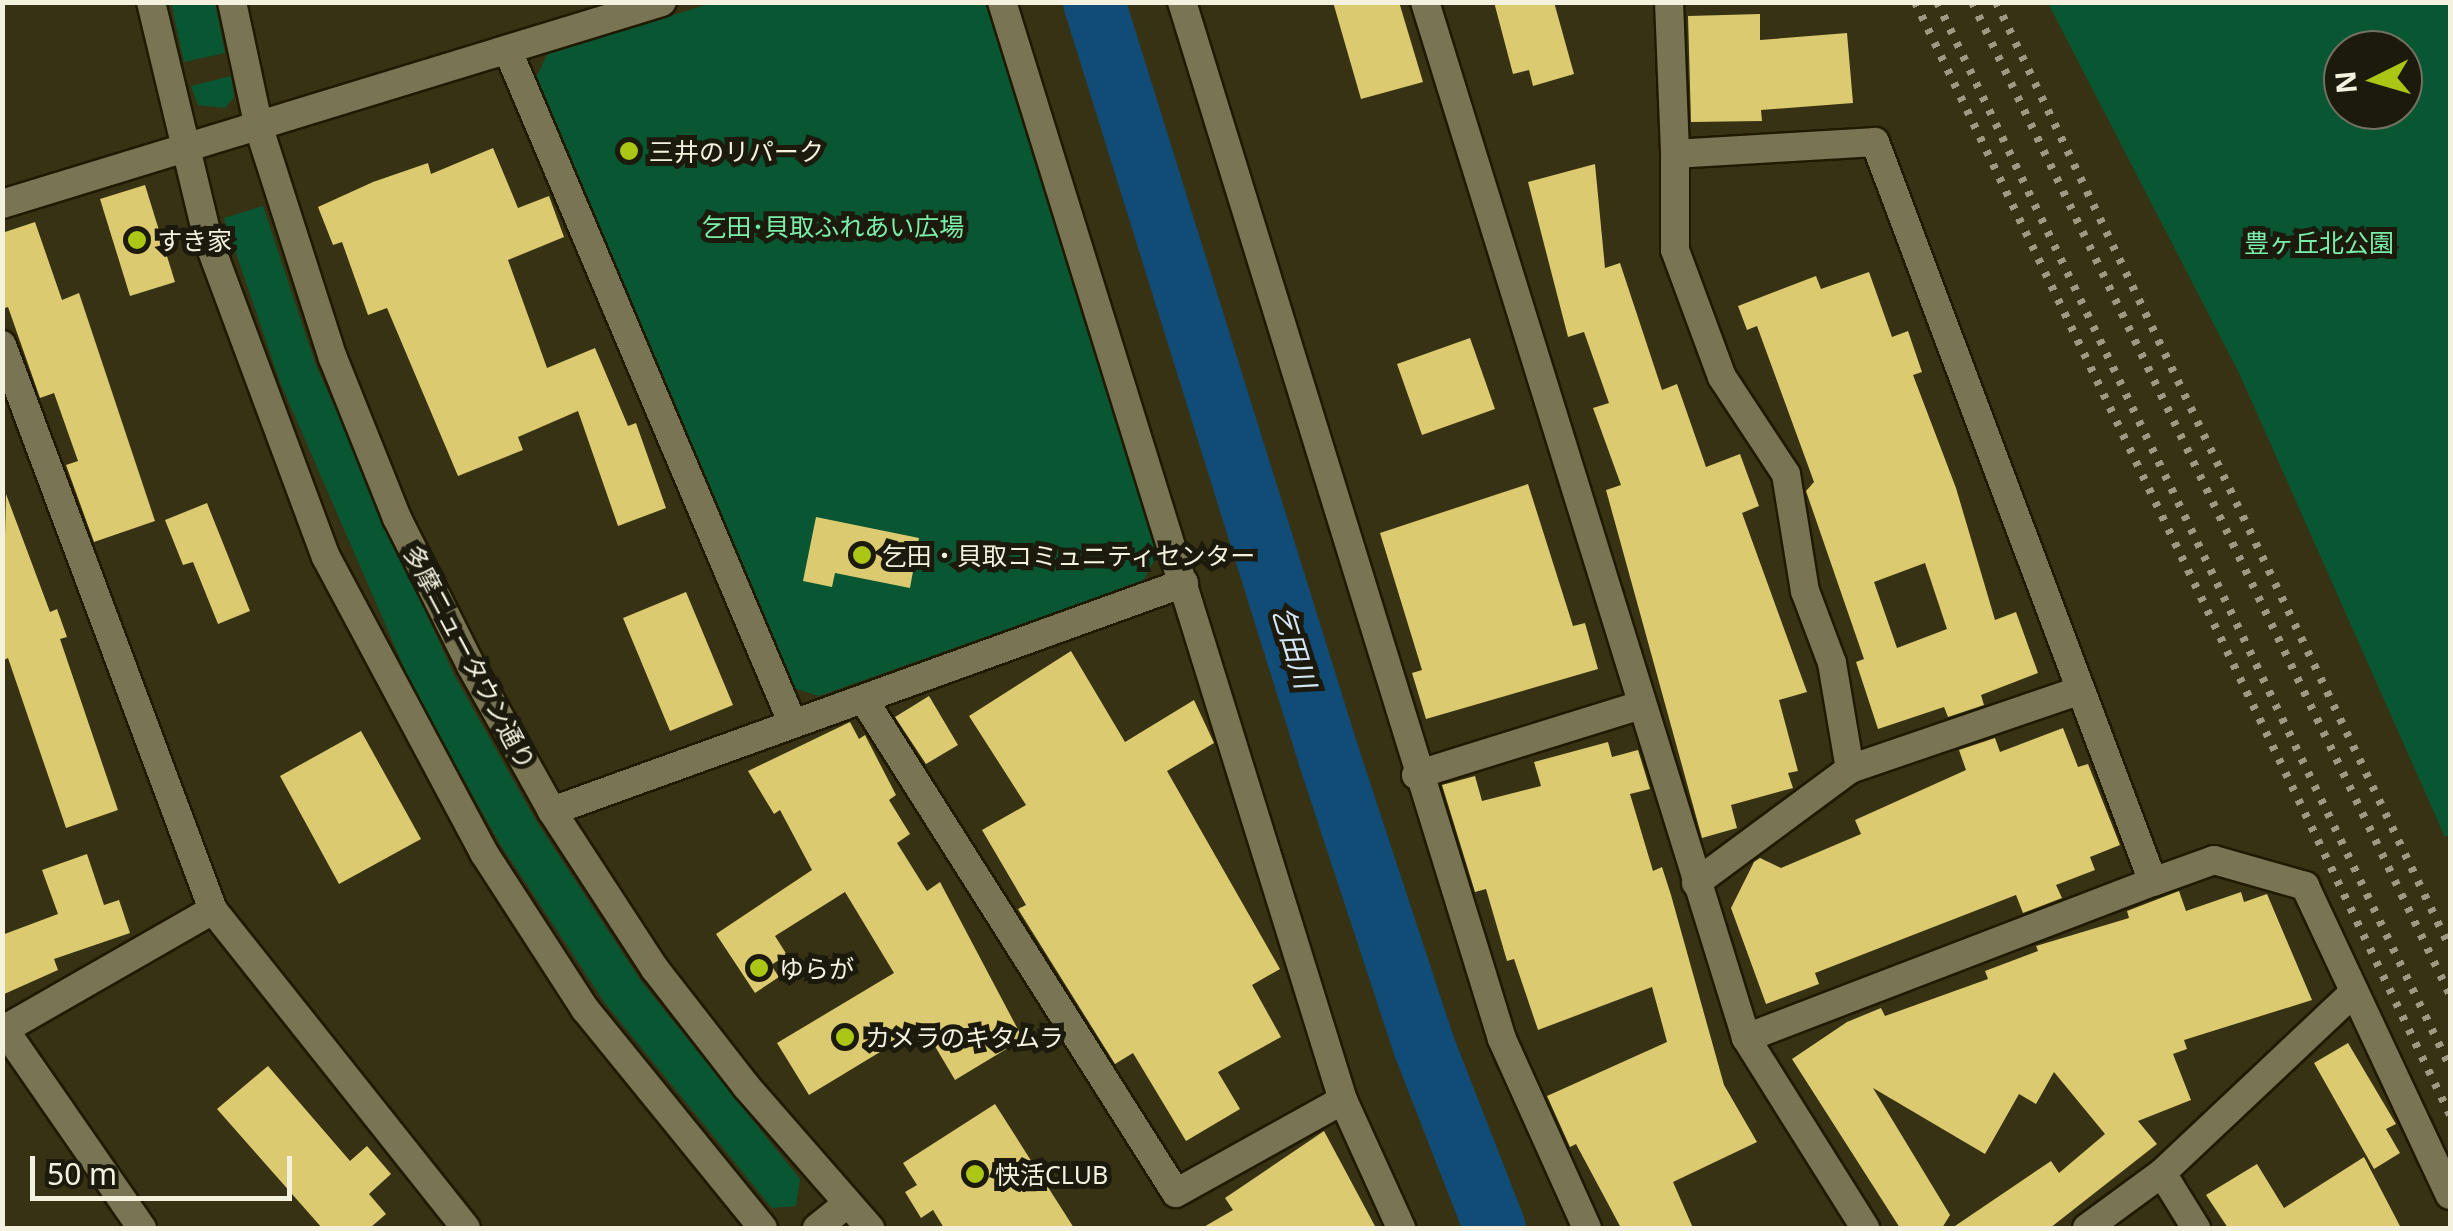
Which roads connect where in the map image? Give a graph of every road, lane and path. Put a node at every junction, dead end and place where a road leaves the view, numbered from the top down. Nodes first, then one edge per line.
1 (151, 2) edge
2 (232, 2) edge
3 (662, 2) edge
4 (1002, 2) edge
5 (1182, 2) edge
6 (1426, 2) edge
7 (1670, 2) edge
8 (508, 51) junction
9 (259, 128) junction
10 (182, 150) junction
11 (1675, 154) junction
12 (2, 204) edge
13 (2, 345) edge
14 (1184, 584) junction
15 (2080, 690) junction
16 (864, 700) junction
17 (1642, 705) junction
18 (792, 722) junction
19 (1850, 769) junction
20 (1416, 775) junction
21 (552, 811) junction
22 (2153, 882) junction
23 (1696, 883) junction
24 (213, 910) junction
25 (2354, 992) junction
26 (4, 1027) edge
27 (1746, 1038) junction
28 (1343, 1100) junction
29 (2162, 1173) junction
30 (2450, 1195) edge
31 (847, 1204) junction
32 (142, 1228) edge
33 (466, 1228) edge
34 (764, 1228) edge
35 (817, 1228) edge
36 (870, 1228) edge
37 (1401, 1228) edge
38 (1588, 1228) edge
39 (1865, 1228) edge
40 (2087, 1228) edge
41 (2196, 1228) edge

1 - 10 street
2 - 9 street, 多摩ニュータウン通り
3 - 8 street
4 - 14 street
5 - 20 street
6 - 17 street
7 - 11 street
8 - 9 street
8 - 18 street
9 - 10 street
9 - 21 street, 多摩ニュータウン通り
10 - 12 street
10 - 34 street
11 - 15 street
11 - 19 street
13 - 24 street
14 - 16 street
14 - 28 street
15 - 19 street
15 - 22 street
16 - 18 street
16 - 28 street
17 - 20 street
17 - 23 street
18 - 21 street
19 - 23 street
20 - 38 street
21 - 31 street, 多摩ニュータウン通り
22 - 25 street
22 - 27 street
23 - 27 street
24 - 26 street
24 - 33 street
25 - 29 street
25 - 30 street
26 - 32 street
27 - 39 street
28 - 37 street
29 - 40 street
29 - 41 street
31 - 35 street
31 - 36 street, 多摩ニュータウン通り

